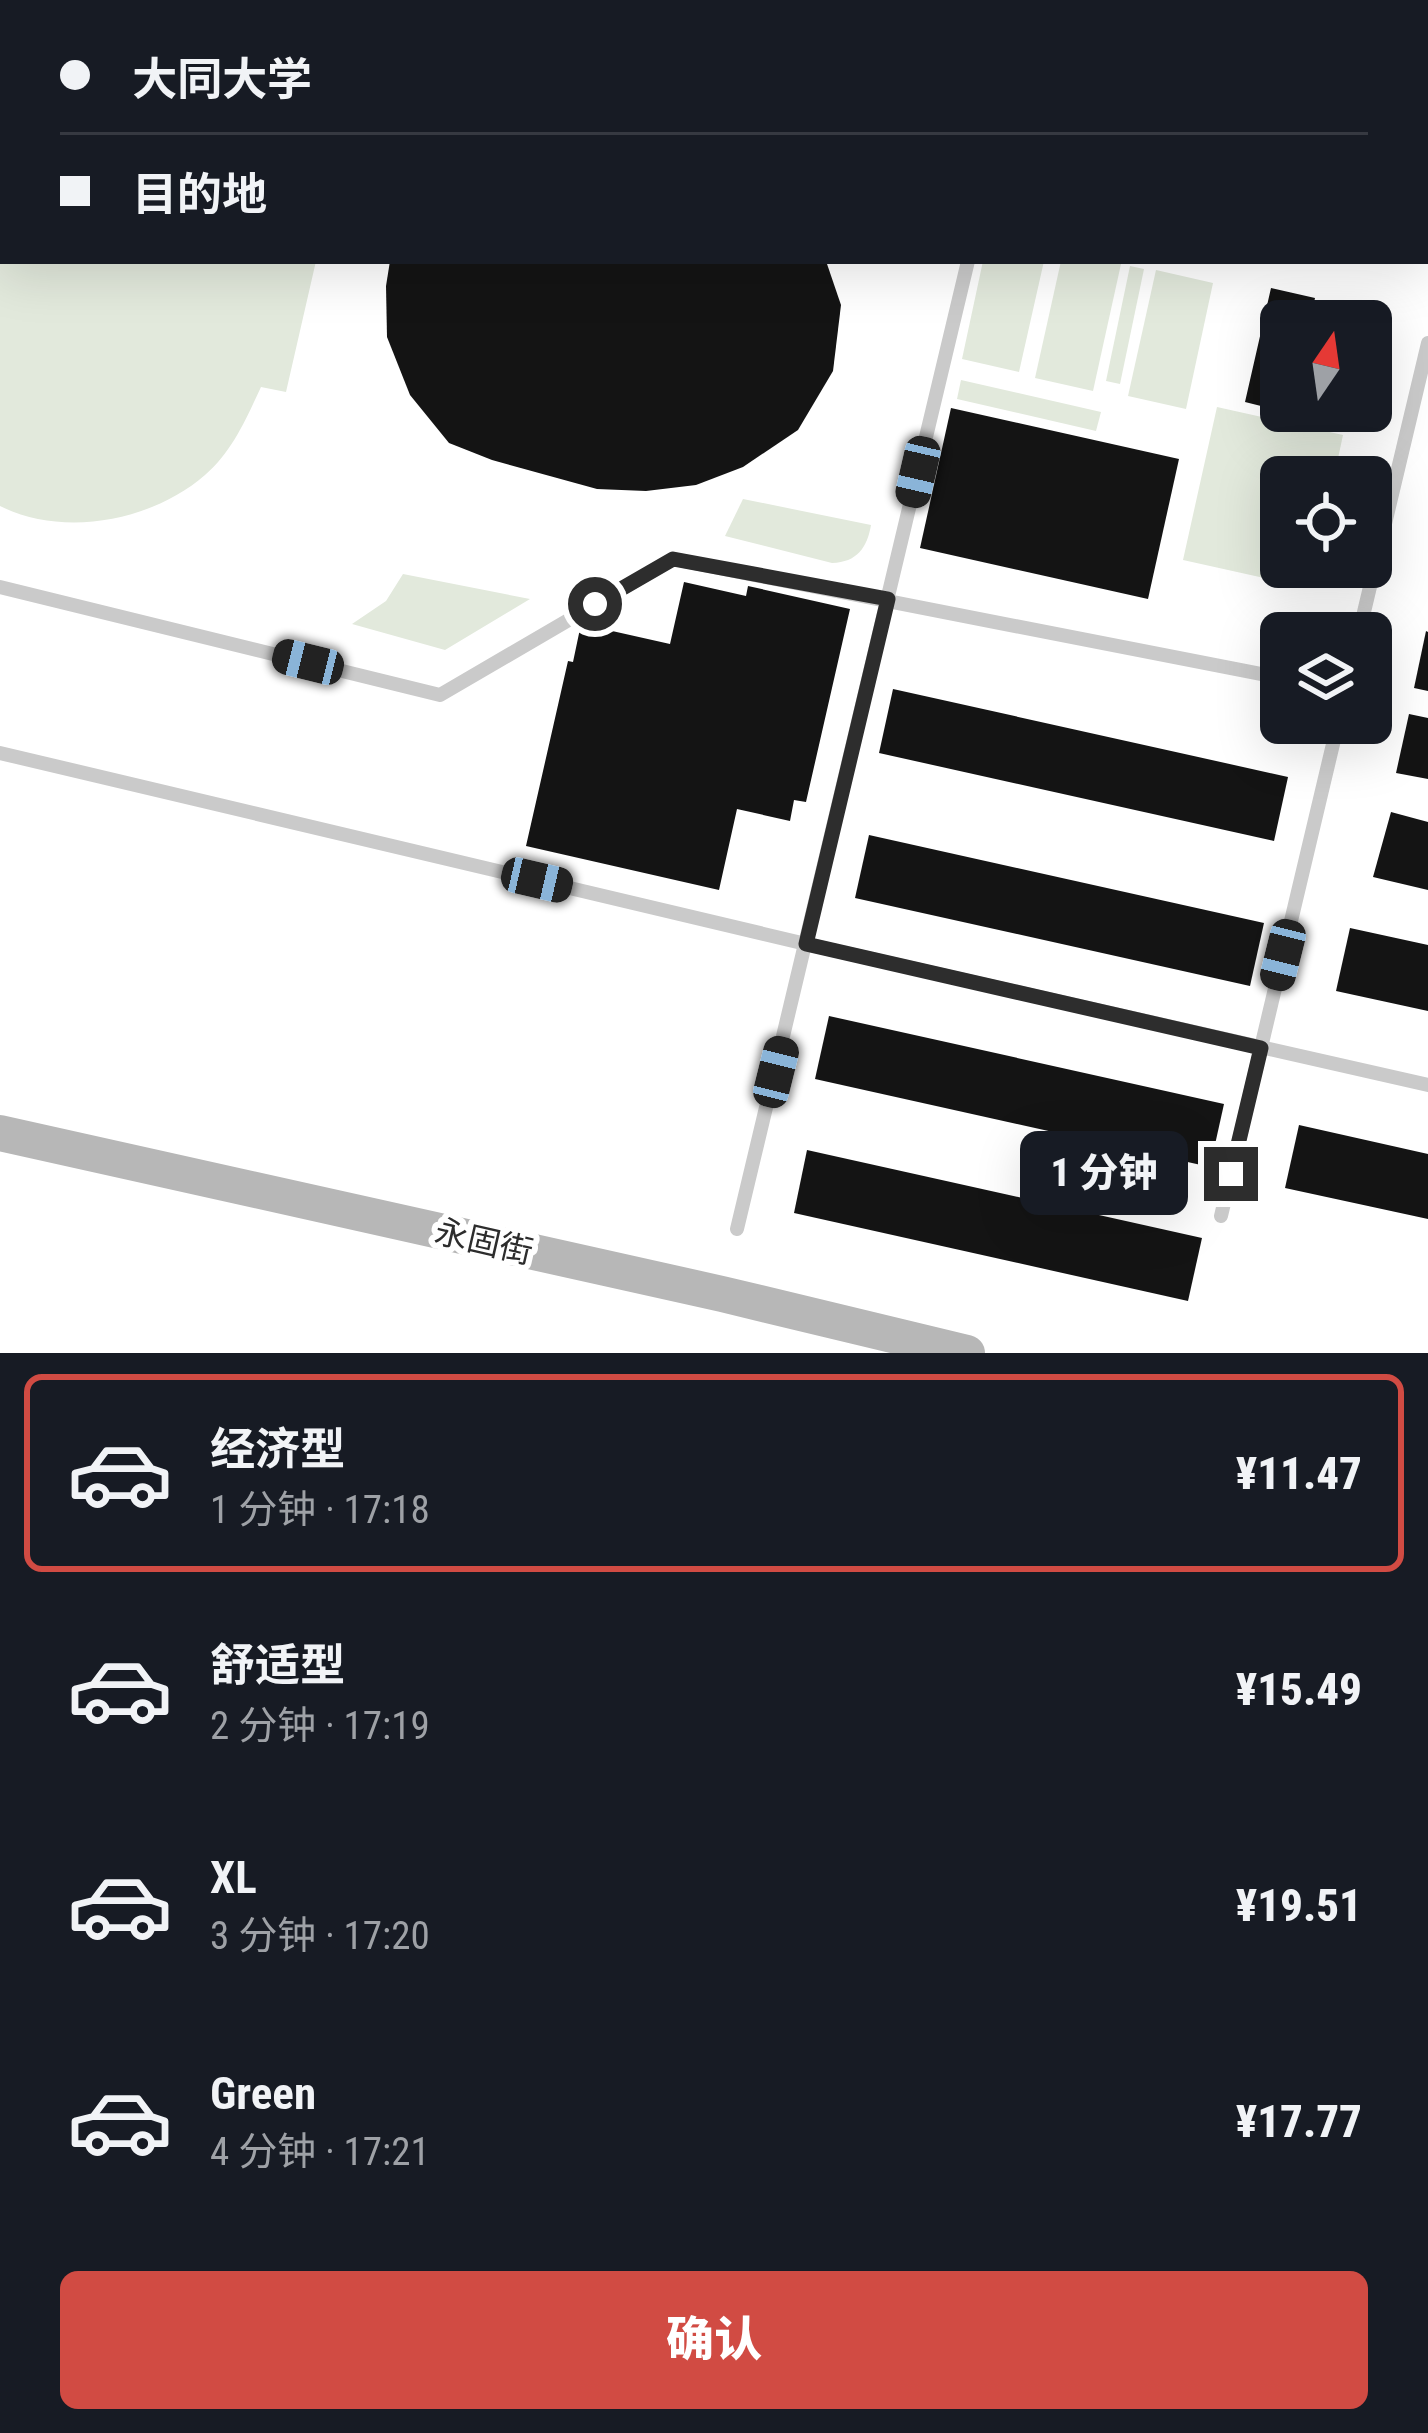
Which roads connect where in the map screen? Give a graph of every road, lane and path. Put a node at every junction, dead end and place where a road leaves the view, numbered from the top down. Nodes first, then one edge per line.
1 (967, 264) edge
2 (1428, 344) edge
3 (0, 587) edge
4 (888, 599) junction
5 (1364, 612) edge
6 (1260, 674) edge
7 (1333, 744) edge
8 (0, 752) edge
9 (806, 944) junction
10 (1261, 1048) junction
11 (1428, 1085) edge
12 (0, 1133) edge
13 (1221, 1216) dead end
14 (737, 1228) dead end
15 (967, 1353) edge

1 - 4 lane
2 - 5 lane
3 - 4 lane
4 - 6 lane
4 - 9 lane
7 - 10 lane
8 - 9 lane
9 - 10 lane
9 - 14 lane
10 - 11 lane
10 - 13 lane
12 - 15 main road, 永固街

